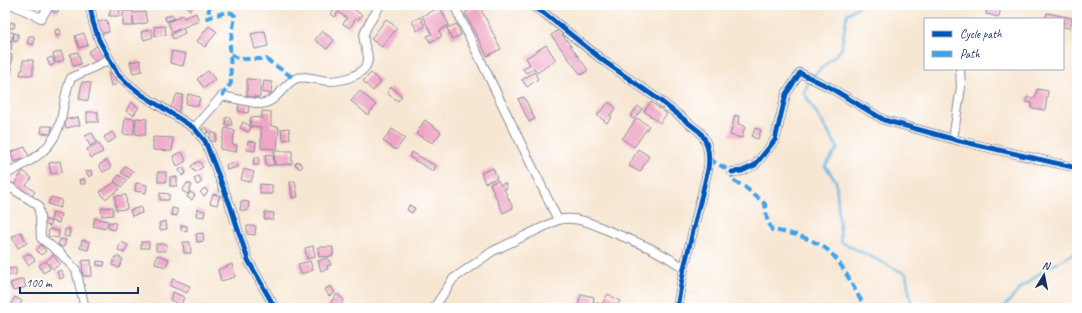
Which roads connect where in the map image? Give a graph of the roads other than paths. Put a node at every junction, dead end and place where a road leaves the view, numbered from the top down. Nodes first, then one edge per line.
1 (13, 5) edge
2 (50, 5) edge
3 (90, 5) edge
4 (380, 5) edge
5 (454, 5) edge
6 (531, 5) edge
7 (110, 60) junction
8 (960, 70) edge
9 (194, 128) junction
10 (953, 140) junction
11 (1077, 168) edge
12 (732, 172) dead end
13 (5, 175) edge
14 (5, 184) edge
15 (558, 220) junction
16 (684, 268) junction
17 (86, 308) edge
18 (275, 308) edge
19 (434, 308) edge
20 (677, 308) edge

1 - 2 street
3 - 7 street
4 - 9 street
5 - 15 street
6 - 16 street
7 - 9 street
7 - 13 street
8 - 10 street
9 - 18 street
10 - 11 street
10 - 12 street
14 - 17 street
15 - 16 street
15 - 19 street
16 - 20 street

